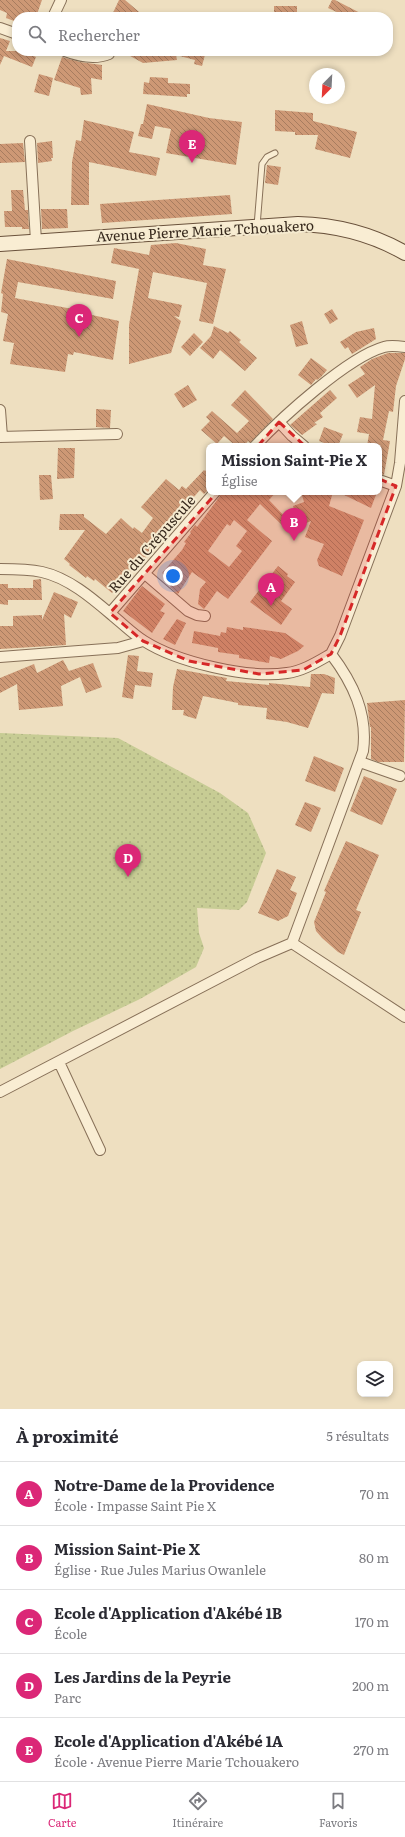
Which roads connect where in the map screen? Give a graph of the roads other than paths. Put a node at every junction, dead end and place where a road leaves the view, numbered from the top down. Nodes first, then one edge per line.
1 (61, 0) edge
2 (55, 12) edge
3 (0, 28) edge
4 (12, 32) edge
5 (80, 56) edge
6 (104, 56) edge
7 (30, 141) dead end
8 (275, 153) dead end
9 (257, 227) junction
10 (36, 241) junction
11 (0, 244) edge
12 (405, 253) edge
13 (405, 348) edge
14 (405, 401) edge
15 (0, 410) edge
16 (279, 422) junction
17 (117, 434) dead end
18 (1, 437) edge
19 (258, 443) edge
20 (300, 443) edge
21 (382, 481) edge
22 (396, 486) junction
23 (212, 495) edge
24 (0, 569) edge
25 (145, 574) junction
26 (110, 613) junction
27 (205, 616) dead end
28 (143, 641) junction
29 (331, 654) junction
30 (0, 657) edge
31 (360, 762) junction
32 (400, 776) dead end
33 (292, 943) junction
34 (405, 1017) edge
35 (59, 1062) junction
36 (0, 1092) edge
37 (100, 1150) dead end

1 - 2 street
3 - 4 street
5 - 6 street
7 - 10 street
8 - 9 lane
9 - 10 main road, Avenue Pierre Marie Tchouakero
9 - 12 main road, Avenue Pierre Marie Tchouakero
10 - 11 main road, Avenue Pierre Marie Tchouakero
13 - 16 street
14 - 22 street
15 - 18 street
16 - 19 street
16 - 20 street
17 - 18 street
21 - 22 street
22 - 29 street
23 - 25 street, Rue du Crépuscule
24 - 26 street
25 - 26 street, Rue du Crépuscule
25 - 27 street
26 - 28 street
28 - 29 street
28 - 30 street
29 - 31 street
31 - 32 street
31 - 33 street
33 - 34 street
33 - 35 street
35 - 36 street
35 - 37 street

